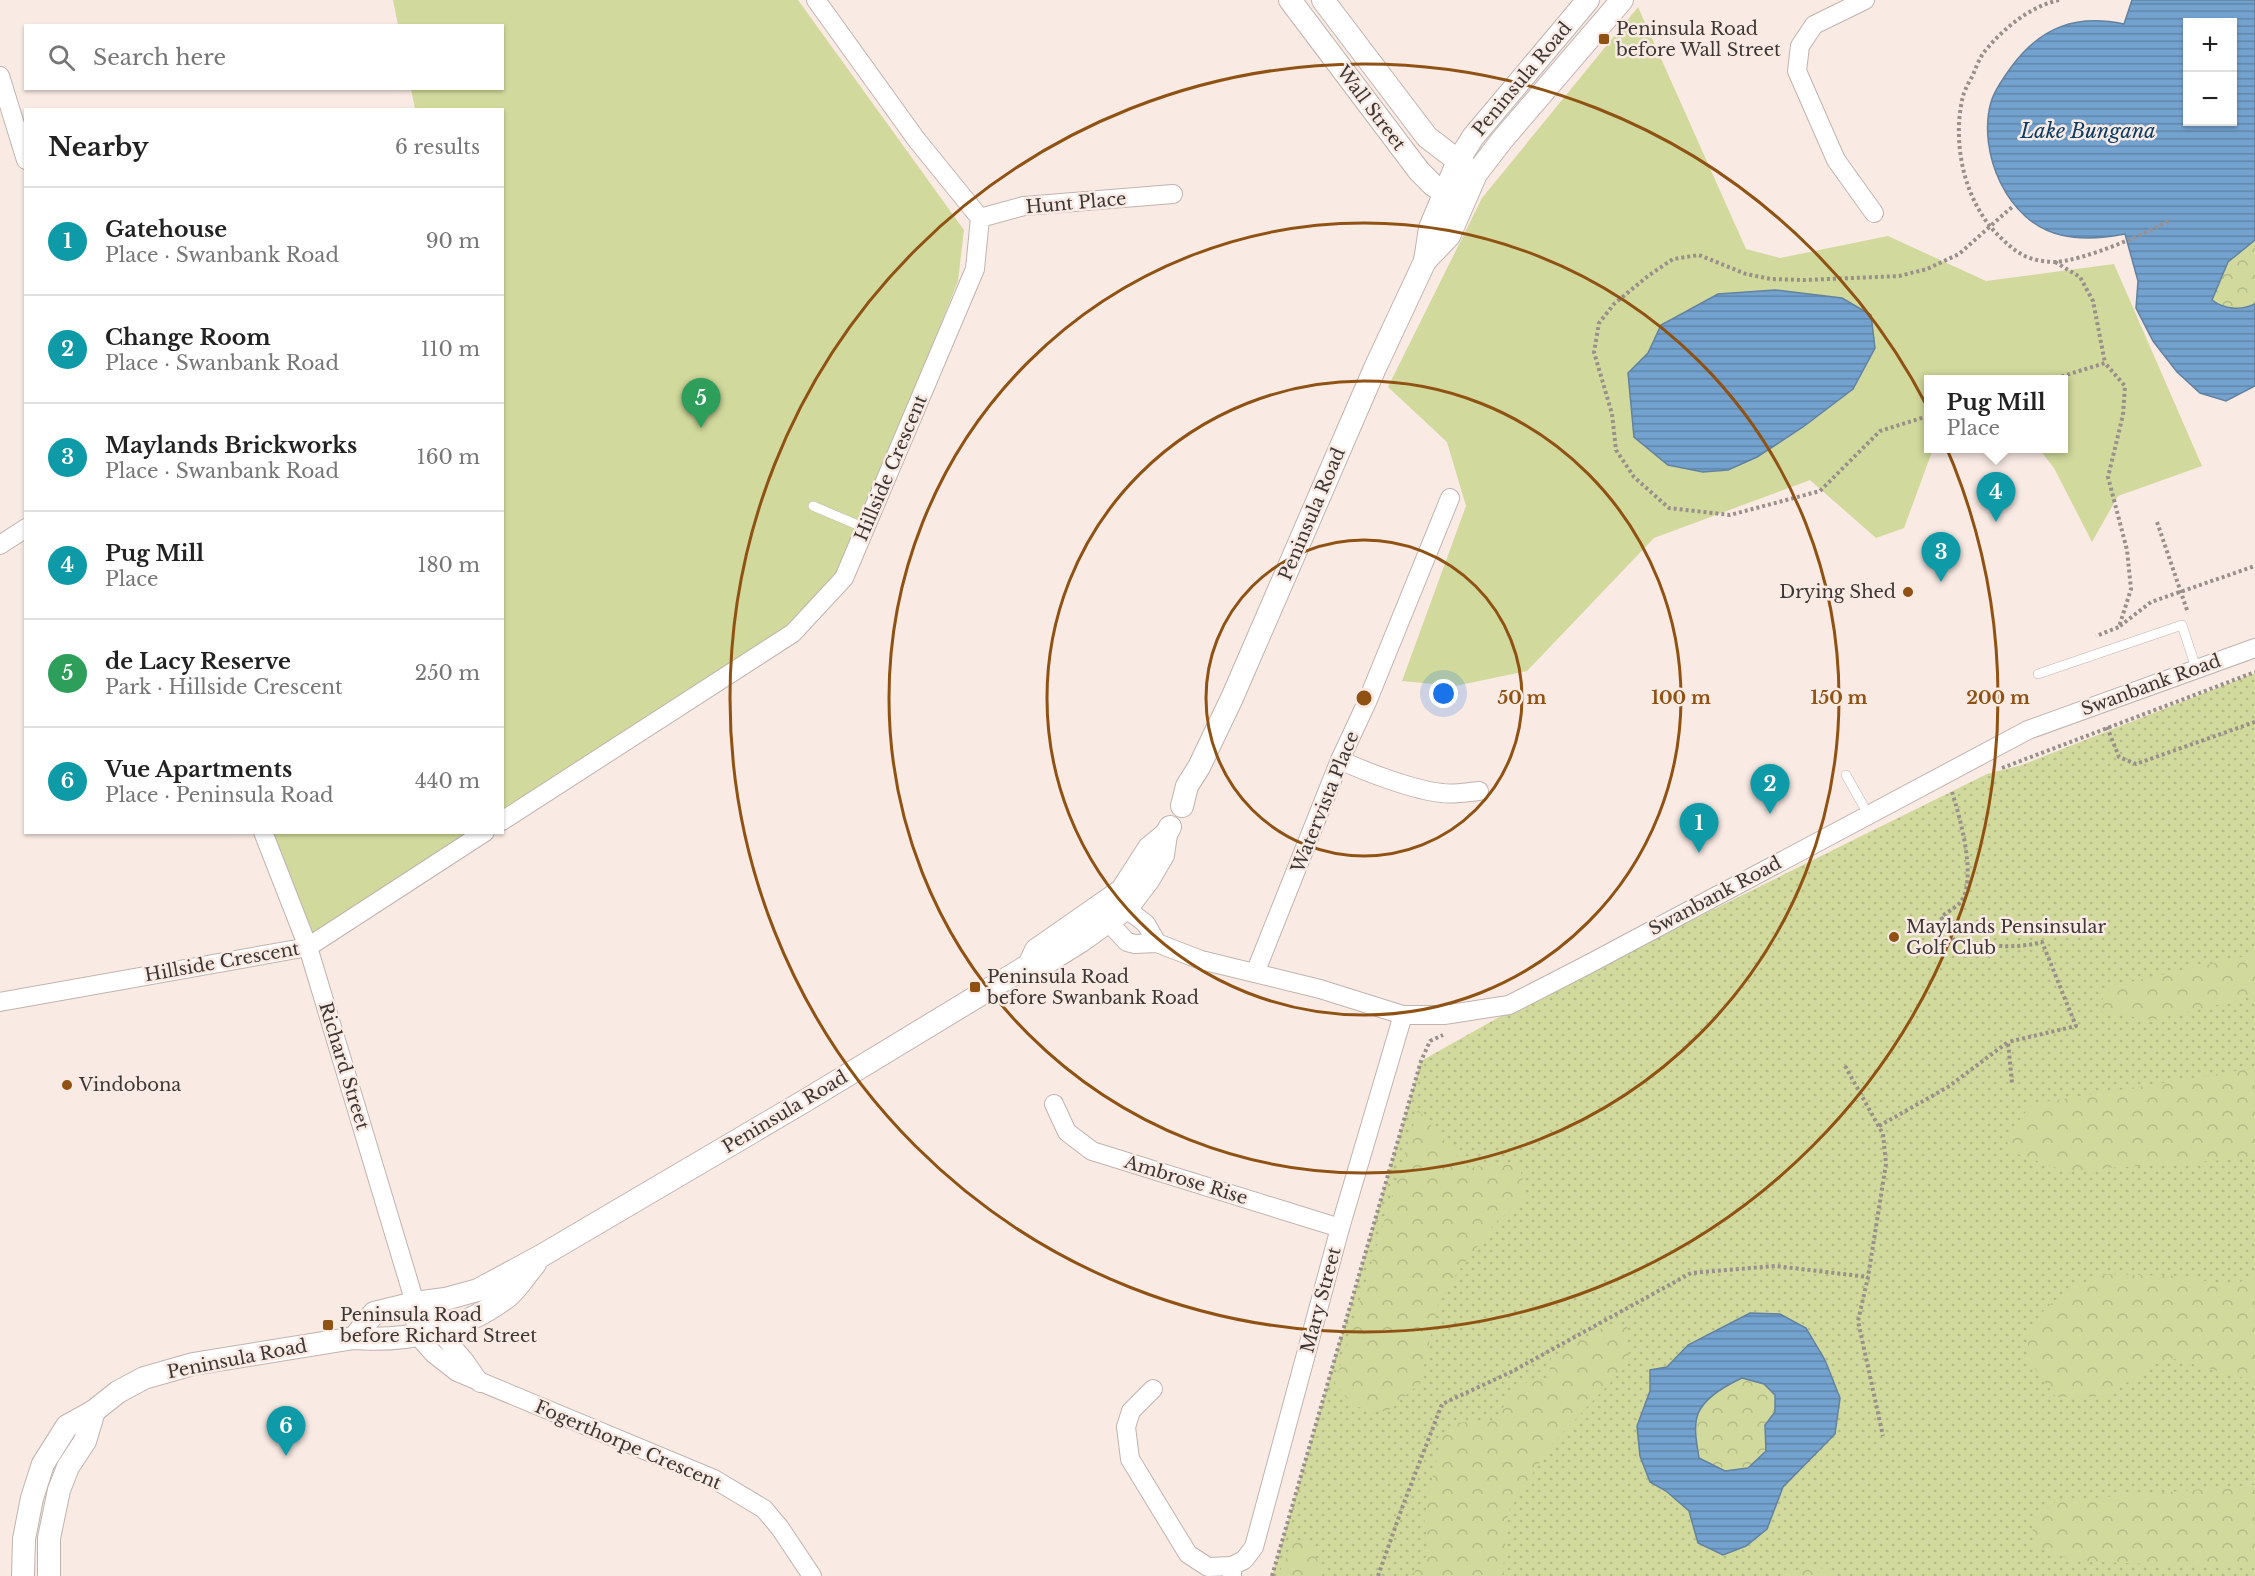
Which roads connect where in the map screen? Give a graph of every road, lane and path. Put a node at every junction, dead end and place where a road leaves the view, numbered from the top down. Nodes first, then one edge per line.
1 (816, 0) edge
2 (1290, 0) edge
3 (1323, 0) edge
4 (1588, 0) edge
5 (1622, 0) edge
6 (1865, 0) edge
7 (2059, 0) edge
8 (2046, 1) edge
9 (1366, 57) junction
10 (1346, 74) junction
11 (0, 76) edge
12 (24, 154) edge
13 (1458, 161) junction
14 (1476, 174) junction
15 (1173, 194) dead end
16 (1454, 198) junction
17 (2012, 207) dead end
18 (1874, 213) dead end
19 (980, 218) junction
20 (2170, 219) dead end
21 (1990, 226) junction
22 (2055, 262) junction
23 (2105, 363) junction
24 (2066, 375) edge
25 (1924, 418) edge
26 (1450, 498) dead end
27 (813, 506) dead end
28 (2157, 522) dead end
29 (865, 528) junction
30 (24, 529) edge
31 (0, 545) edge
32 (2255, 566) edge
33 (2181, 592) junction
34 (2191, 621) dead end
35 (2119, 627) junction
36 (2086, 640) dead end
37 (2255, 648) edge
38 (2196, 668) junction
39 (2255, 672) edge
40 (2038, 674) dead end
41 (2255, 722) edge
42 (2107, 727) junction
43 (1340, 760) junction
44 (1998, 769) dead end
45 (1846, 775) dead end
46 (1961, 788) dead end
47 (1479, 791) dead end
48 (1952, 792) junction
49 (1942, 798) dead end
50 (1868, 814) junction
51 (504, 820) edge
52 (264, 834) edge
53 (482, 834) edge
54 (1111, 909) junction
55 (1157, 943) junction
56 (308, 947) junction
57 (1255, 973) junction
58 (0, 1002) edge
59 (1403, 1015) junction
60 (1448, 1033) dead end
61 (2008, 1042) junction
62 (1845, 1066) dead end
63 (2012, 1083) dead end
64 (1054, 1104) dead end
65 (1879, 1126) junction
66 (1340, 1228) junction
67 (541, 1256) junction
68 (1868, 1277) junction
69 (415, 1303) junction
70 (440, 1331) junction
71 (417, 1335) junction
72 (354, 1338) junction
73 (480, 1383) junction
74 (1153, 1389) dead end
75 (94, 1411) junction
76 (1884, 1436) dead end
77 (1232, 1571) edge
78 (23, 1576) edge
79 (49, 1576) edge
80 (812, 1576) edge
81 (1272, 1576) edge
82 (1378, 1576) edge

1 - 19 street
2 - 10 street, Wall Street
3 - 9 street, Wall Street
4 - 13 street, Peninsula Road
5 - 14 street, Peninsula Road
6 - 18 street
7 - 8 path
8 - 21 path
9 - 10 street
9 - 13 street, Wall Street
10 - 16 street, Wall Street
11 - 12 street
13 - 14 street, Wall Street
13 - 16 street, Peninsula Road
14 - 16 street, Peninsula Road
15 - 19 street, Hunt Place
16 - 54 street, Peninsula Road
17 - 21 path
19 - 29 street, Hillside Crescent
20 - 22 path
21 - 22 path
21 - 25 path
22 - 23 path
23 - 24 path
23 - 35 path
26 - 43 street, Watervista Place
27 - 29 lane
28 - 33 path
29 - 51 street, Hillside Crescent
30 - 31 street
32 - 33 path
33 - 34 path
33 - 35 path
35 - 36 path
37 - 38 street, Swanbank Road
38 - 40 lane
38 - 50 street, Swanbank Road
39 - 42 path
41 - 42 path
42 - 44 path
43 - 47 street
43 - 57 street, Watervista Place
45 - 50 lane
46 - 48 path
48 - 49 path
48 - 61 path
50 - 59 street, Swanbank Road
52 - 56 street, Richard Street
53 - 56 street, Hillside Crescent
54 - 55 street
54 - 55 street, Swanbank Road
54 - 67 street, Peninsula Road
55 - 57 street, Swanbank Road
56 - 58 street, Hillside Crescent
56 - 69 street, Richard Street
57 - 59 street, Swanbank Road
59 - 66 street, Mary Street
60 - 81 path
61 - 63 path
61 - 65 path
62 - 65 path
64 - 66 street, Ambrose Rise
65 - 68 path
66 - 77 street, Mary Street
67 - 69 street, Peninsula Road
67 - 70 street, Peninsula Road
68 - 76 path
68 - 82 path
69 - 70 street
69 - 71 street
69 - 72 street, Peninsula Road
70 - 71 street, Peninsula Road
70 - 73 street
71 - 72 street, Peninsula Road
71 - 73 street, Fogerthorpe Crescent
72 - 75 street, Peninsula Road
73 - 80 street, Fogerthorpe Crescent
74 - 77 street
75 - 78 street, Peninsula Road
75 - 79 street

